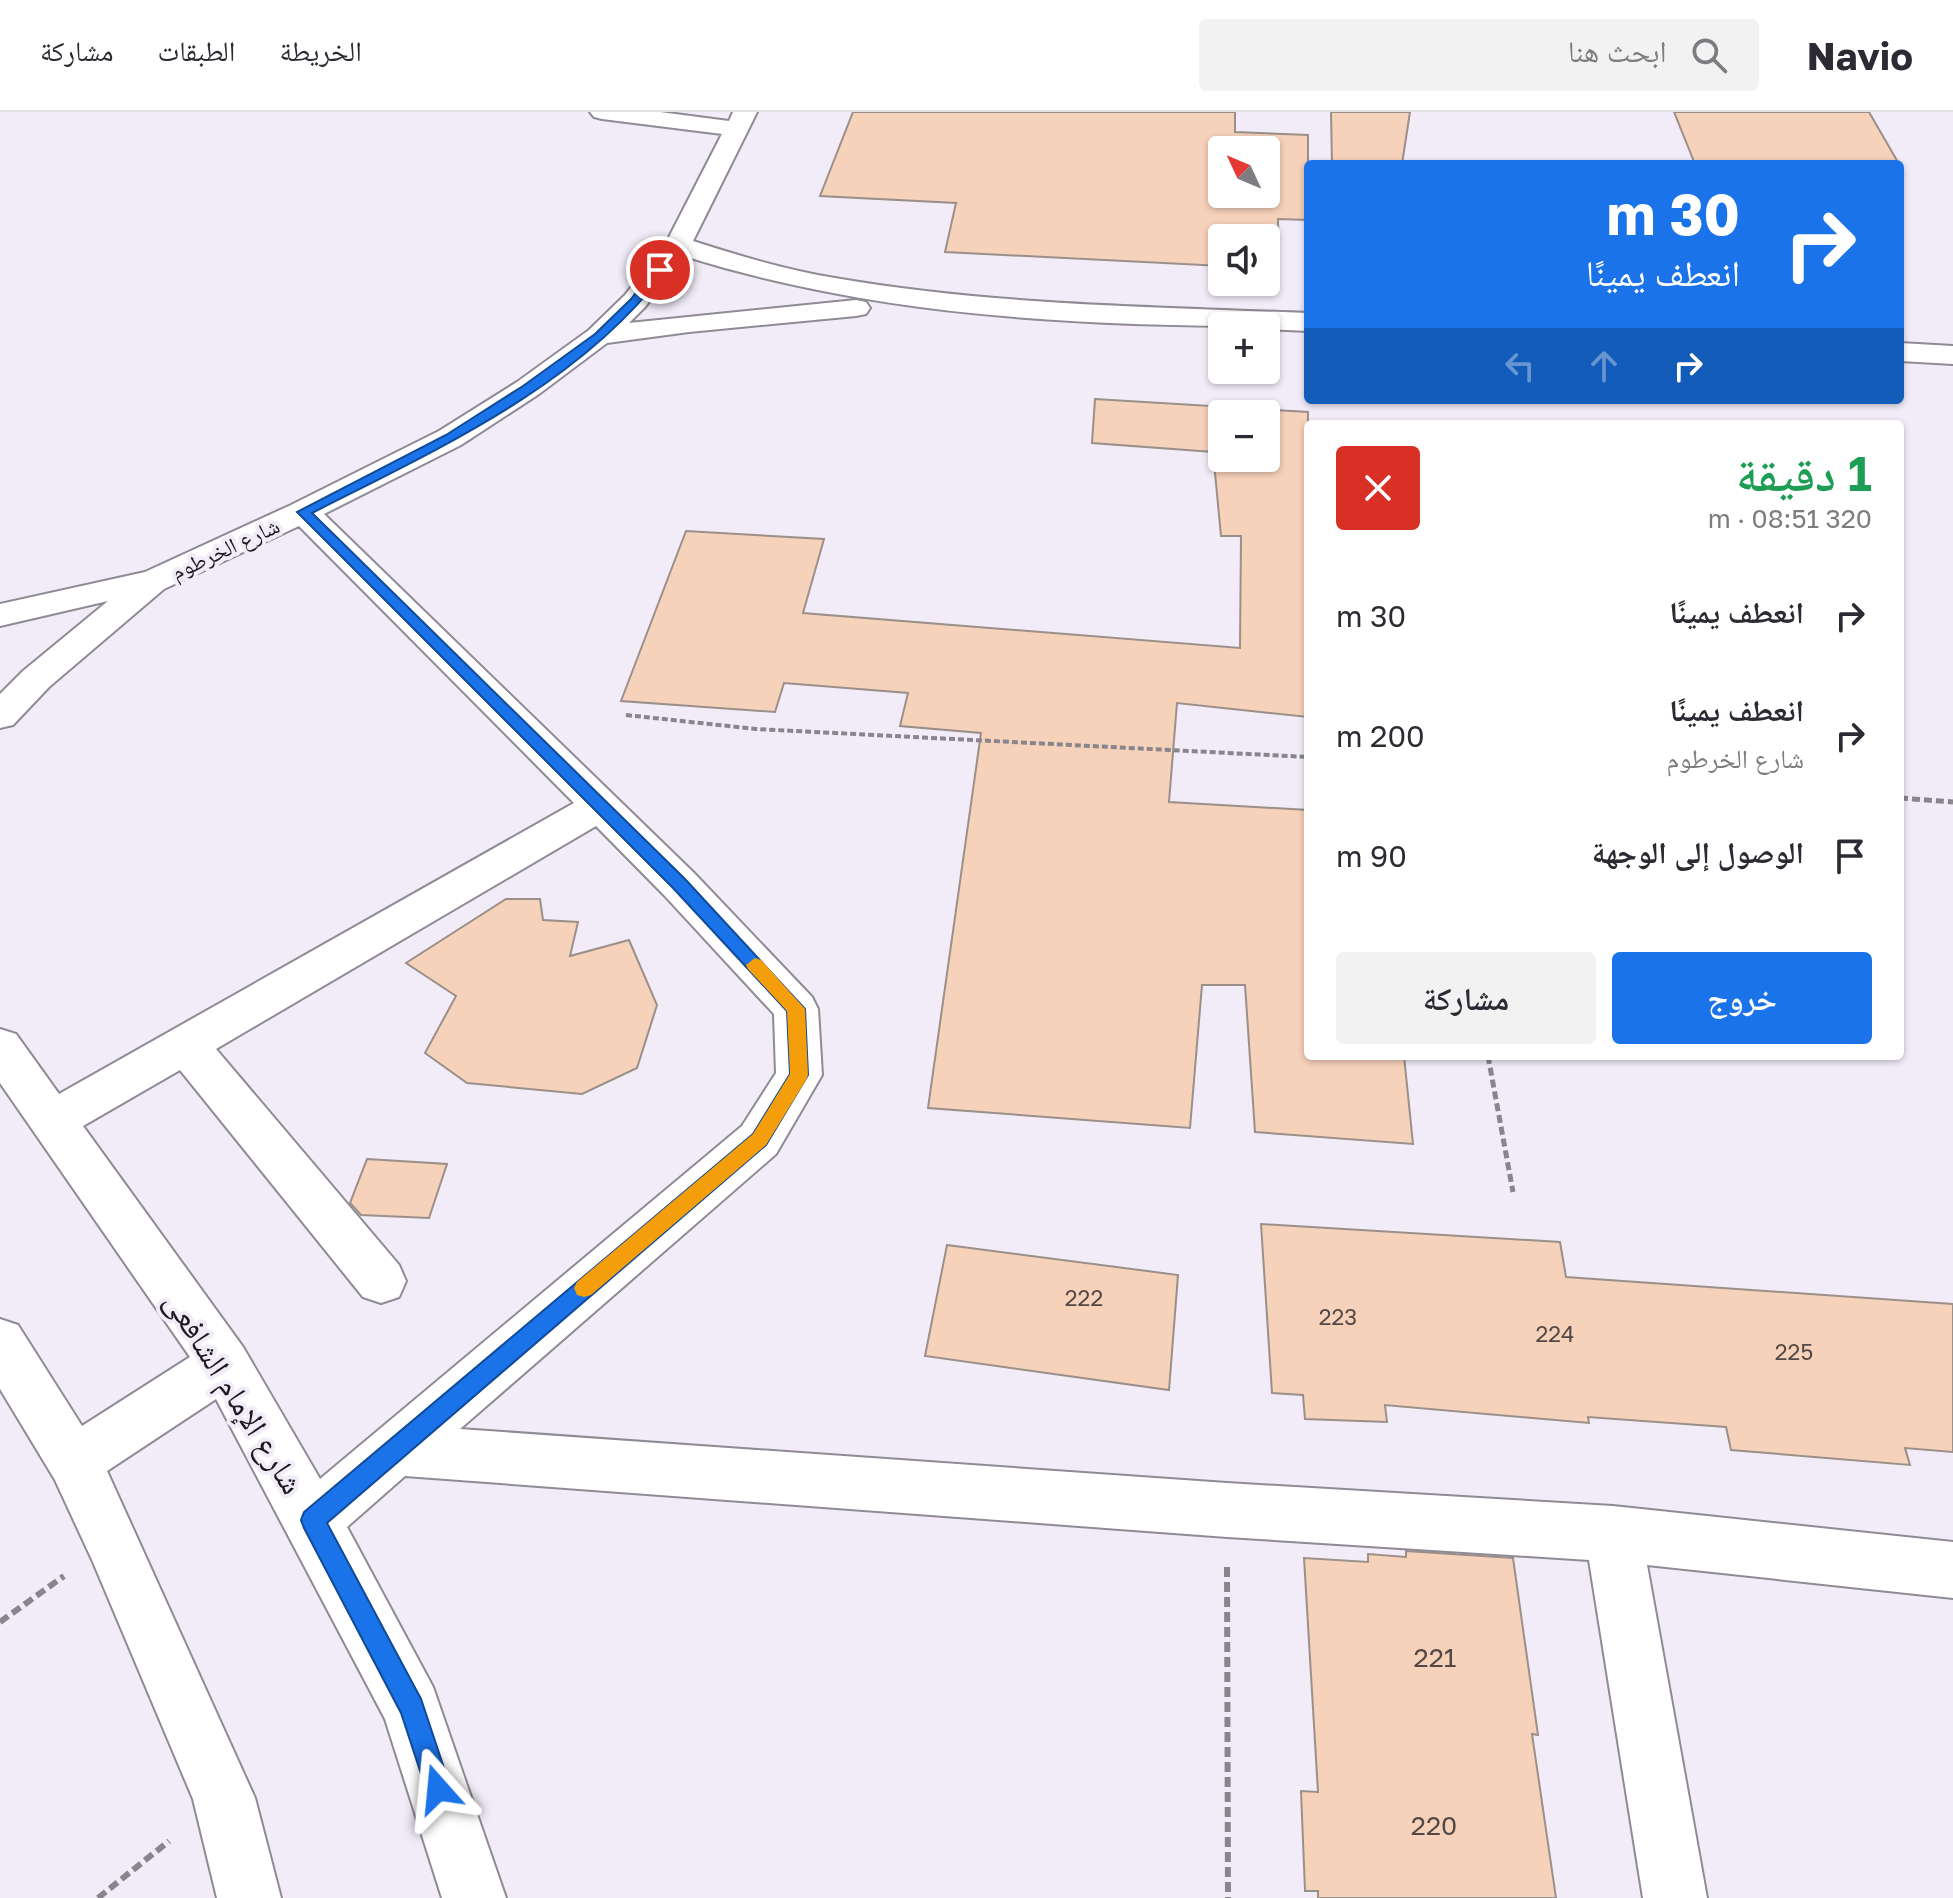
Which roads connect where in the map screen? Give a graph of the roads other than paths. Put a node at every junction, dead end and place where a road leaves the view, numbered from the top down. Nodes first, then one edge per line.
1 (602, 112) edge
2 (742, 121) edge
3 (678, 245) junction
4 (922, 303) junction
5 (1304, 322) edge
6 (599, 336) junction
7 (1904, 352) edge
8 (1953, 355) edge
9 (303, 512) junction
10 (156, 580) junction
11 (0, 615) edge
12 (0, 716) edge
13 (600, 806) junction
14 (185, 1044) junction
15 (0, 1047) edge
16 (54, 1120) junction
17 (381, 1281) dead end
18 (0, 1342) edge
19 (225, 1364) junction
20 (396, 1450) junction
21 (74, 1462) junction
22 (313, 1520) junction
23 (1613, 1534) junction
24 (1953, 1570) edge
25 (249, 1898) edge
26 (474, 1898) edge
27 (1675, 1898) edge

1 - 2 street
2 - 3 street, شارع الخرطوم
3 - 4 street
3 - 6 street, شارع الخرطوم
4 - 5 street
4 - 6 street
6 - 9 street, شارع الخرطوم
7 - 8 street
9 - 10 street, شارع الخرطوم
9 - 13 street
10 - 11 street, شارع الخرطوم
10 - 12 street, شارع الخرطوم
13 - 14 street
13 - 20 street
14 - 16 street
14 - 17 street
15 - 16 street, شارع الإمام الشافعى
16 - 19 street, شارع الإمام الشافعى
18 - 21 street
19 - 21 street
19 - 22 street, شارع الإمام الشافعى
20 - 22 street
20 - 23 street
21 - 25 street
22 - 26 street, شارع الإمام الشافعى
23 - 24 street
23 - 27 street

